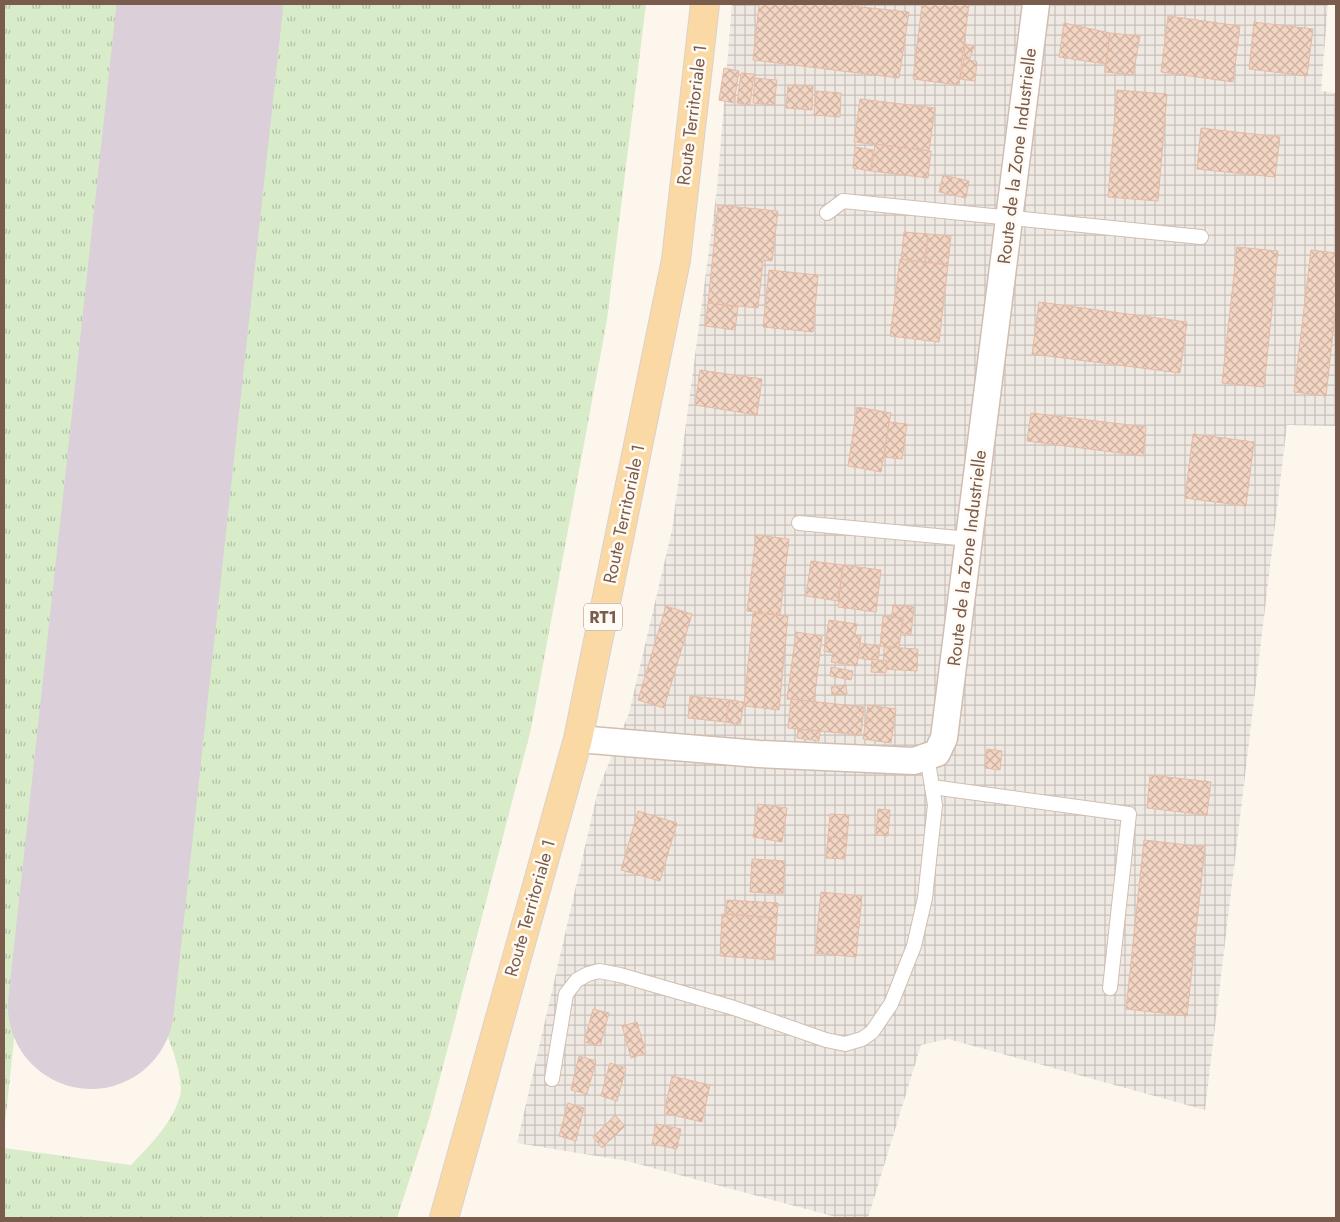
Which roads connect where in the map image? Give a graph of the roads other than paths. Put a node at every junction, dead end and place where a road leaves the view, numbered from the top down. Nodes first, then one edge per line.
1 (705, 4) edge
2 (1036, 4) edge
3 (827, 213) dead end
4 (1009, 218) junction
5 (1201, 237) dead end
6 (798, 523) dead end
7 (969, 539) junction
8 (578, 739) junction
9 (927, 756) junction
10 (932, 788) junction
11 (1110, 988) dead end
12 (552, 1079) dead end
13 (444, 1218) edge

1 - 8 main road, Route Territoriale 1 / RT1
2 - 4 street, Route de la Zone Industrielle
3 - 4 lane
4 - 5 lane
4 - 7 street, Route de la Zone Industrielle
6 - 7 lane
7 - 9 street, Route de la Zone Industrielle
8 - 9 street
8 - 13 main road, Route Territoriale 1 / RT1
9 - 10 lane
10 - 11 lane
10 - 12 lane

